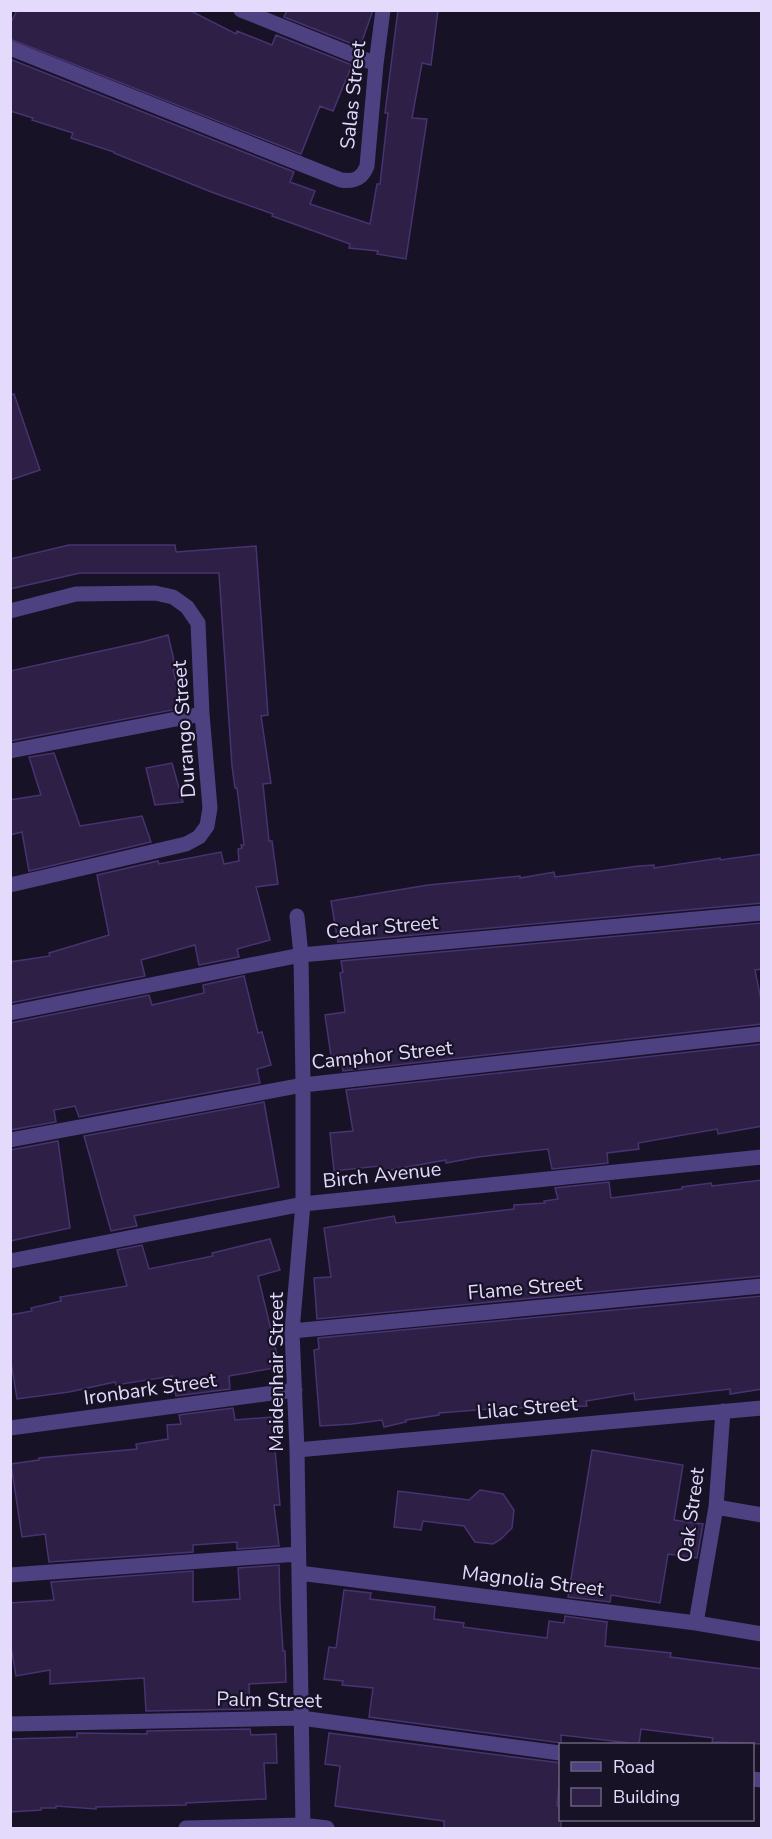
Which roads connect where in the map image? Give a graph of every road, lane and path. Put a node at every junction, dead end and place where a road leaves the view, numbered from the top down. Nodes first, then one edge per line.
1 (241, 10) edge
2 (383, 10) edge
3 (10, 48) edge
4 (376, 64) junction
5 (10, 611) edge
6 (202, 714) junction
7 (10, 751) edge
8 (10, 885) edge
9 (762, 913) edge
10 (297, 916) dead end
11 (301, 955) junction
12 (10, 1013) edge
13 (762, 1034) edge
14 (303, 1085) junction
15 (10, 1140) edge
16 (762, 1157) edge
17 (303, 1204) junction
18 (10, 1261) edge
19 (762, 1286) edge
20 (292, 1331) junction
21 (295, 1390) junction
22 (762, 1408) edge
23 (723, 1411) junction
24 (10, 1428) edge
25 (297, 1450) junction
26 (716, 1507) junction
27 (762, 1515) edge
28 (298, 1554) junction
29 (299, 1573) junction
30 (10, 1575) edge
31 (696, 1623) junction
32 (762, 1634) edge
33 (301, 1718) junction
34 (10, 1724) edge
35 (559, 1753) edge
36 (303, 1827) edge
37 (186, 1828) edge
38 (327, 1828) edge

1 - 4 street
2 - 4 street, Salas Street
3 - 4 street, Salas Street
5 - 6 street, Durango Street
6 - 7 street
6 - 8 street, Durango Street
9 - 11 street, Cedar Street
10 - 11 street, Maidenhair Street
11 - 12 street, Cedar Street
11 - 14 street, Maidenhair Street
13 - 14 street, Camphor Street
14 - 15 street, Camphor Street
14 - 17 street, Maidenhair Street
16 - 17 street, Birch Avenue
17 - 18 street, Birch Avenue
17 - 20 street, Maidenhair Street
19 - 20 street, Flame Street
20 - 21 street, Maidenhair Street
21 - 24 street, Ironbark Street
21 - 25 street, Maidenhair Street
22 - 23 street, Lilac Street
23 - 25 street, Lilac Street
23 - 26 street, Oak Street
25 - 28 street, Maidenhair Street
26 - 27 street
26 - 31 street, Oak Street
28 - 29 street, Maidenhair Street
28 - 30 street
29 - 31 street, Magnolia Street
29 - 33 street, Maidenhair Street
31 - 32 street, Magnolia Street
33 - 34 street, Palm Street
33 - 35 street, Palm Street
33 - 36 street, Maidenhair Street
36 - 37 street
36 - 38 street

